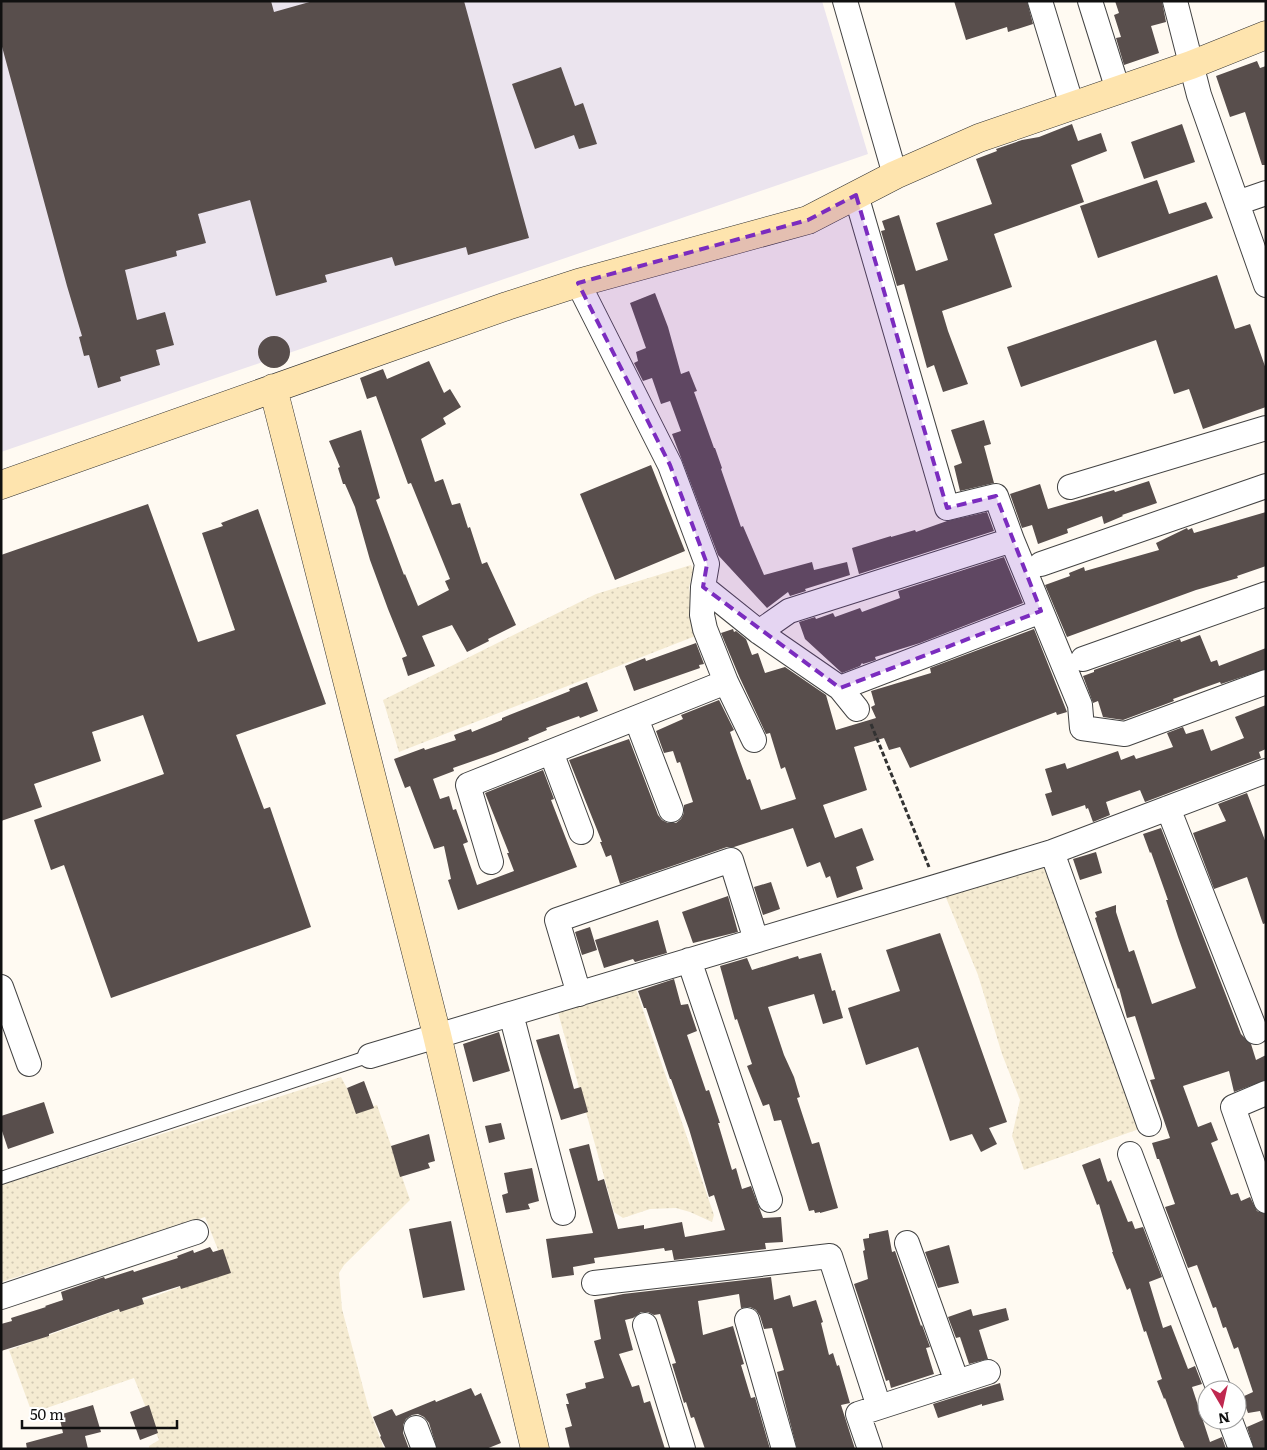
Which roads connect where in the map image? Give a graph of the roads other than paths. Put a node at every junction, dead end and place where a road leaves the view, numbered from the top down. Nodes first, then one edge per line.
1 (845, 1) edge
2 (1040, 1) edge
3 (1090, 1) edge
4 (1175, 1) edge
5 (1266, 35) edge
6 (1191, 65) junction
7 (1118, 90) junction
8 (1072, 106) junction
9 (895, 175) junction
10 (1266, 193) edge
11 (856, 195) junction
12 (1237, 203) junction
13 (578, 283) junction
14 (1266, 285) edge
15 (273, 388) junction
16 (1266, 428) edge
17 (1, 485) edge
18 (1266, 486) edge
19 (1070, 487) dead end
20 (1012, 540) junction
21 (1041, 564) dead end
22 (703, 587) junction
23 (1266, 594) edge
24 (1041, 611) junction
25 (759, 632) junction
26 (1083, 659) dead end
27 (726, 682) junction
28 (1266, 682) edge
29 (840, 688) junction
30 (857, 709) road end
31 (636, 718) junction
32 (754, 740) dead end
33 (550, 752) junction
34 (1264, 777) edge
35 (1168, 808) junction
36 (672, 810) dead end
37 (581, 832) dead end
38 (1052, 852) junction
39 (491, 862) dead end
40 (756, 940) junction
41 (689, 960) junction
42 (1, 987) edge
43 (579, 994) junction
44 (511, 1014) junction
45 (1256, 1032) dead end
46 (437, 1035) junction
47 (370, 1056) joint
48 (29, 1064) dead end
49 (1266, 1093) edge
50 (1149, 1124) dead end
51 (1130, 1154) dead end
52 (1, 1178) edge
53 (770, 1200) dead end
54 (1266, 1201) edge
55 (563, 1214) dead end
56 (196, 1232) dead end
57 (907, 1243) dead end
58 (594, 1284) dead end
59 (1, 1297) edge
60 (747, 1320) dead end
61 (645, 1325) dead end
62 (988, 1372) dead end
63 (1215, 1380) edge
64 (957, 1382) junction
65 (879, 1407) junction
66 (1234, 1430) edge
67 (535, 1449) edge
68 (683, 1449) edge
69 (784, 1449) edge
70 (870, 1449) edge
71 (1241, 1449) edge

1 - 9 street
2 - 8 street
3 - 7 street
4 - 6 street
5 - 6 street
6 - 7 street
6 - 12 street
7 - 8 street
8 - 9 street
9 - 11 street
10 - 12 street
11 - 13 street
11 - 20 street
12 - 14 street
13 - 15 street
13 - 22 street
15 - 17 street
15 - 46 street
16 - 19 street
18 - 21 street
20 - 24 street
20 - 25 street
22 - 25 street
22 - 27 street
23 - 26 street
24 - 28 street
24 - 29 street
25 - 29 street
27 - 31 street
27 - 32 street
29 - 30 street
31 - 33 street
31 - 36 street
33 - 37 street
33 - 39 street
34 - 35 street
35 - 38 street
35 - 45 street
38 - 40 street
38 - 50 street
40 - 41 street
40 - 43 street
41 - 43 street
41 - 53 street
42 - 48 street
43 - 44 street
44 - 46 street
44 - 55 street
46 - 47 street
46 - 67 street
47 - 52 lane
49 - 54 street
51 - 63 street
56 - 59 street
57 - 64 street
58 - 65 street
60 - 69 street
61 - 68 street
62 - 64 street
64 - 65 street
65 - 70 street
66 - 71 street

